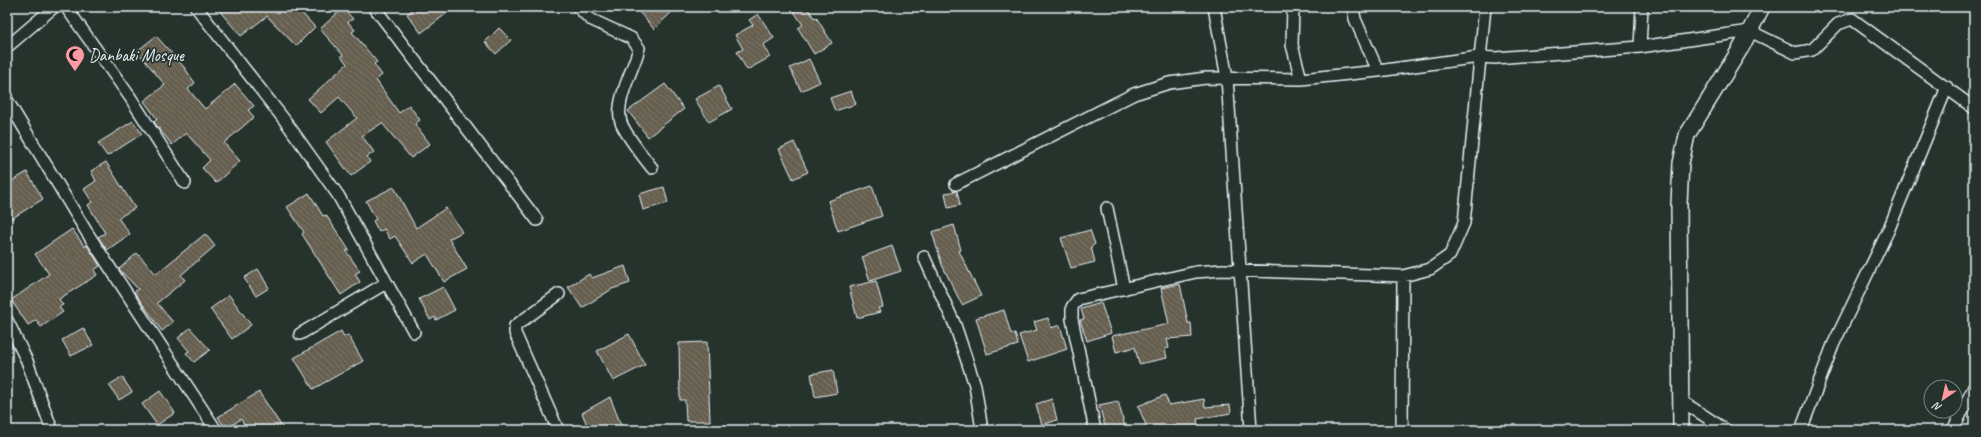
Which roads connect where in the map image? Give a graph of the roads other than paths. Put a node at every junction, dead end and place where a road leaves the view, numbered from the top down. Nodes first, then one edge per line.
1 (66, 7) edge
2 (196, 7) edge
3 (374, 7) edge
4 (578, 7) edge
5 (1214, 7) edge
6 (1293, 7) edge
7 (1353, 7) edge
8 (1485, 7) edge
9 (1642, 7) edge
10 (1762, 7) edge
11 (48, 9) edge
12 (1750, 31) junction
13 (7, 47) edge
14 (1640, 47) junction
15 (1479, 57) junction
16 (1378, 71) junction
17 (1227, 78) junction
18 (1301, 79) junction
19 (1947, 87) junction
20 (7, 100) edge
21 (1974, 108) edge
22 (652, 168) dead end
23 (185, 183) dead end
24 (956, 184) dead end
25 (1107, 208) dead end
26 (537, 220) dead end
27 (924, 257) dead end
28 (1241, 271) junction
29 (1403, 276) junction
30 (386, 283) junction
31 (1124, 289) junction
32 (559, 294) dead end
33 (7, 320) edge
34 (414, 332) dead end
35 (300, 334) dead end
36 (1974, 387) edge
37 (1680, 400) junction
38 (52, 430) edge
39 (216, 430) edge
40 (558, 430) edge
41 (982, 430) edge
42 (1095, 430) edge
43 (1251, 430) edge
44 (1402, 430) edge
45 (1681, 430) edge
46 (1726, 430) edge
47 (1801, 430) edge
48 (1953, 430) edge

1 - 23 street
2 - 30 street
3 - 26 street
4 - 22 street
5 - 17 street
6 - 18 street
7 - 16 street
8 - 15 street
9 - 14 street
10 - 12 street
11 - 13 street
12 - 14 street
12 - 19 street
12 - 37 street
14 - 15 street
15 - 16 street
15 - 29 street
16 - 18 street
17 - 18 street
17 - 24 street
17 - 28 street
19 - 21 street
19 - 47 street
20 - 39 street
25 - 31 street
27 - 41 street
28 - 29 street
28 - 31 street
28 - 43 street
29 - 44 street
30 - 34 street
30 - 35 street
31 - 42 street
32 - 40 street
33 - 38 street
36 - 48 street
37 - 45 street
37 - 46 street

